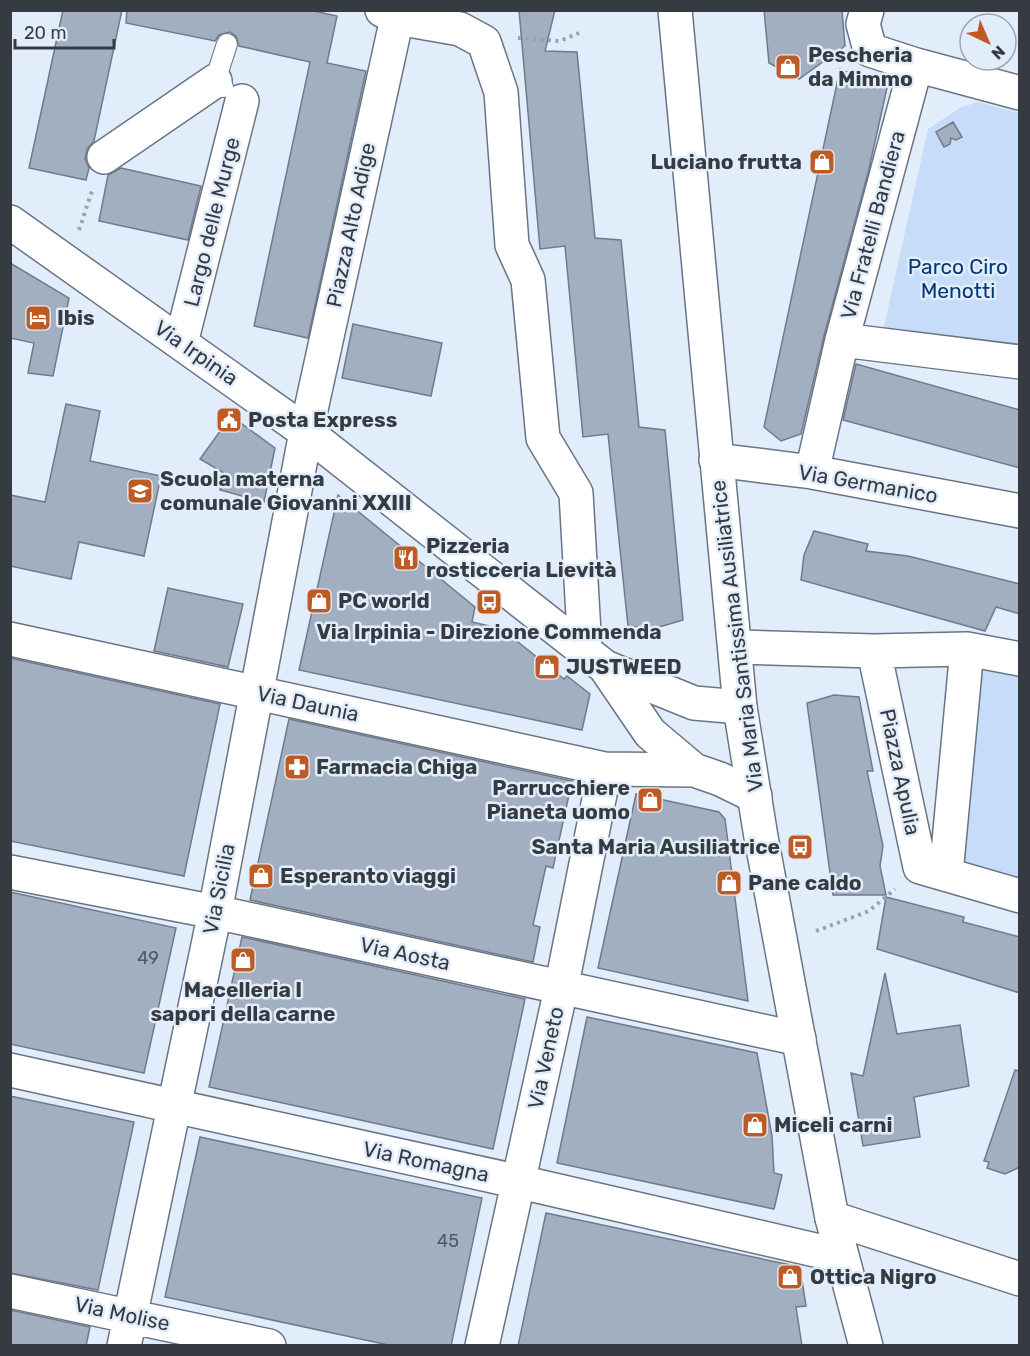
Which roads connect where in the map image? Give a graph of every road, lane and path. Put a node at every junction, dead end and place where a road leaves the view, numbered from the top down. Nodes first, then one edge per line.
1 (675, 10) edge
2 (867, 10) edge
3 (389, 14) edge
4 (470, 27) edge
5 (579, 33) dead end
6 (227, 44) dead end
7 (916, 65) junction
8 (215, 81) junction
9 (1020, 93) edge
10 (242, 101) joint
11 (104, 156) joint
12 (10, 222) edge
13 (68, 262) junction
14 (842, 340) junction
15 (181, 343) junction
16 (1020, 362) edge
17 (306, 432) junction
18 (716, 460) junction
19 (812, 472) junction
20 (1020, 511) edge
21 (10, 639) edge
22 (736, 647) junction
23 (967, 649) junction
24 (874, 651) junction
25 (595, 659) junction
26 (1020, 659) edge
27 (256, 693) junction
28 (740, 706) junction
29 (605, 769) junction
30 (694, 770) junction
31 (755, 796) junction
32 (933, 871) junction
33 (10, 872) edge
34 (1020, 896) edge
35 (214, 912) junction
36 (816, 931) dead end
37 (561, 989) junction
38 (799, 1039) junction
39 (10, 1070) edge
40 (173, 1107) junction
41 (520, 1182) junction
42 (832, 1218) junction
43 (841, 1256) junction
44 (1020, 1280) edge
45 (10, 1291) edge
46 (128, 1331) edge
47 (269, 1346) edge
48 (483, 1346) edge
49 (866, 1346) edge

1 - 18 street, Via Maria Santissima Ausiliatrice
2 - 7 street
3 - 4 street
3 - 17 street, Piazza Alto Adige
4 - 5 path
4 - 25 street
6 - 8 lane
7 - 9 street
7 - 14 street, Via Fratelli Bandiera
8 - 10 lane
8 - 11 street
10 - 15 street, Largo delle Murge
11 - 13 path
12 - 13 street, Via Irpinia
13 - 15 street, Via Irpinia
14 - 16 street
14 - 19 street, Via Fratelli Bandiera
15 - 17 street, Via Irpinia
17 - 25 street, Via Irpinia
17 - 27 street, Via Sicilia
18 - 19 street, Via Germanico
18 - 22 street, Via Maria Santissima Ausiliatrice
19 - 20 street, Via Germanico
21 - 27 street, Via Daunia
22 - 24 street
22 - 28 street, Via Maria Santissima Ausiliatrice
23 - 24 street
23 - 26 street
23 - 32 street, Piazza Apulia
24 - 32 street, Piazza Apulia
25 - 28 street
25 - 30 street
27 - 29 street, Via Daunia
27 - 35 street, Via Sicilia
28 - 31 street, Via Maria Santissima Ausiliatrice
29 - 30 street, Via Daunia
29 - 37 street, Via Veneto
30 - 31 street
31 - 38 street, Via Maria Santissima Ausiliatrice
32 - 34 street
32 - 36 path
33 - 35 street, Via Aosta
35 - 37 street, Via Aosta
35 - 40 street, Via Sicilia
37 - 38 street, Via Aosta
37 - 41 street, Via Veneto
38 - 42 street, Via Maria Santissima Ausiliatrice
39 - 40 street, Via Romagna
40 - 41 street, Via Romagna
40 - 46 street, Via Sicilia
41 - 43 street, Via Romagna
41 - 48 street, Via Veneto
42 - 43 street, Via Maria Santissima Ausiliatrice
42 - 44 street
43 - 49 street, Via Maria Santissima Ausiliatrice
45 - 46 street, Via Molise
46 - 47 street, Via Molise

